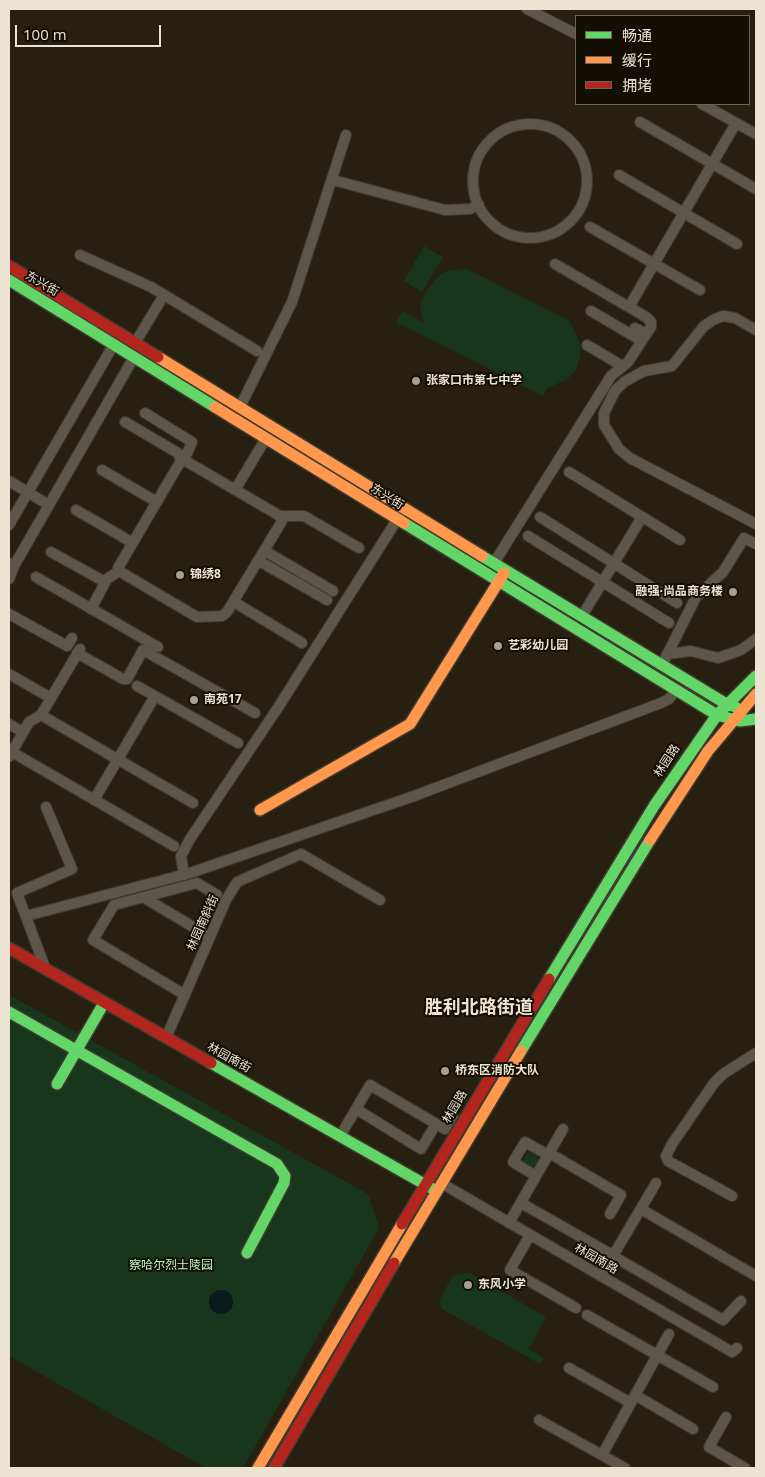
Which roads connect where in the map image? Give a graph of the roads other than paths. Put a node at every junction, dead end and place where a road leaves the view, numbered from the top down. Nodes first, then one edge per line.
1 (527, 9) edge
2 (575, 33) edge
3 (704, 105) edge
4 (640, 122) dead end
5 (736, 123) junction
6 (756, 134) edge
7 (346, 136) dead end
8 (712, 163) junction
9 (619, 175) dead end
10 (333, 180) junction
11 (756, 189) edge
12 (479, 205) junction
13 (684, 212) junction
14 (590, 227) dead end
15 (737, 244) dead end
16 (80, 255) dead end
17 (654, 263) junction
18 (555, 264) dead end
19 (9, 266) edge
20 (9, 280) edge
21 (700, 290) dead end
22 (164, 295) junction
23 (629, 307) junction
24 (591, 311) dead end
25 (635, 328) dead end
26 (756, 330) edge
27 (120, 334) junction
28 (644, 338) junction
29 (114, 344) junction
30 (138, 345) junction
31 (587, 345) dead end
32 (257, 351) dead end
33 (134, 357) junction
34 (622, 366) junction
35 (240, 407) junction
36 (145, 414) dead end
37 (125, 422) dead end
38 (272, 426) junction
39 (266, 438) junction
40 (183, 460) junction
41 (102, 470) dead end
42 (569, 472) dead end
43 (9, 481) edge
44 (235, 490) junction
45 (28, 492) junction
46 (157, 502) junction
47 (49, 505) junction
48 (405, 508) junction
49 (76, 510) dead end
50 (280, 516) junction
51 (642, 517) junction
52 (540, 518) dead end
53 (397, 519) junction
54 (756, 524) edge
55 (9, 525) edge
56 (528, 536) dead end
57 (680, 540) dead end
58 (133, 543) junction
59 (756, 544) edge
60 (359, 548) dead end
61 (265, 551) junction
62 (51, 552) dead end
63 (259, 561) junction
64 (494, 563) junction
65 (11, 564) edge
66 (613, 564) junction
67 (119, 571) junction
68 (506, 571) junction
69 (36, 577) dead end
70 (9, 579) edge
71 (105, 582) junction
72 (499, 582) junction
73 (602, 582) junction
74 (333, 590) dead end
75 (327, 600) dead end
76 (234, 602) junction
77 (677, 603) dead end
78 (91, 609) junction
79 (9, 614) edge
80 (582, 616) junction
81 (669, 623) dead end
82 (72, 638) dead end
83 (756, 639) edge
84 (302, 643) dead end
85 (158, 648) dead end
86 (668, 654) junction
87 (662, 665) junction
88 (9, 674) edge
89 (756, 676) edge
90 (137, 686) dead end
91 (676, 690) junction
92 (756, 694) edge
93 (155, 696) junction
94 (51, 698) junction
95 (728, 705) junction
96 (756, 708) edge
97 (743, 709) junction
98 (255, 713) dead end
99 (41, 715) junction
100 (717, 715) junction
101 (733, 720) junction
102 (756, 720) edge
103 (9, 724) edge
104 (9, 734) edge
105 (21, 736) junction
106 (238, 744) dead end
107 (712, 746) junction
108 (10, 755) edge
109 (118, 760) junction
110 (94, 800) junction
111 (192, 803) dead end
112 (46, 807) dead end
113 (260, 810) dead end
114 (174, 846) dead end
115 (184, 875) junction
116 (217, 895) dead end
117 (143, 898) junction
118 (380, 900) dead end
119 (26, 916) junction
120 (210, 937) junction
121 (9, 948) edge
122 (46, 971) junction
123 (185, 995) junction
124 (104, 1003) junction
125 (9, 1012) edge
126 (166, 1038) junction
127 (76, 1050) junction
128 (756, 1053) edge
129 (57, 1084) dead end
130 (356, 1109) junction
131 (453, 1115) dead end
132 (433, 1129) dead end
133 (563, 1129) dead end
134 (340, 1136) junction
135 (549, 1154) junction
136 (536, 1176) junction
137 (656, 1183) dead end
138 (425, 1184) junction
139 (439, 1187) junction
140 (732, 1196) dead end
141 (521, 1202) junction
142 (641, 1209) junction
143 (610, 1214) dead end
144 (509, 1223) junction
145 (530, 1235) junction
146 (247, 1253) dead end
147 (611, 1255) junction
148 (601, 1276) junction
149 (756, 1276) edge
150 (741, 1301) dead end
151 (576, 1308) dead end
152 (587, 1315) dead end
153 (669, 1334) dead end
154 (737, 1348) dead end
155 (657, 1356) junction
156 (569, 1368) dead end
157 (713, 1387) dead end
158 (633, 1399) junction
159 (726, 1417) dead end
160 (539, 1420) dead end
161 (692, 1429) dead end
162 (602, 1455) junction
163 (258, 1468) edge
164 (274, 1468) edge
165 (625, 1468) edge
166 (745, 1468) edge

1 - 2 street
3 - 5 street
4 - 8 street
5 - 6 street
5 - 8 street
7 - 10 street
8 - 11 street
8 - 13 street
9 - 13 street
10 - 12 street
10 - 35 street
12 - 12 street
13 - 15 street
13 - 17 street
14 - 17 street
16 - 22 street
17 - 21 street
17 - 23 street
18 - 23 street
19 - 27 main road, 东兴街
20 - 29 main road, 东兴街
22 - 30 street
22 - 32 street
23 - 28 street
24 - 28 street
25 - 28 street
26 - 54 street
27 - 29 main road
27 - 30 main road, 东兴街
28 - 34 street
29 - 33 main road, 东兴街
29 - 45 street
30 - 33 main road
30 - 35 main road, 东兴街
31 - 34 street
33 - 39 main road, 东兴街
33 - 47 street
34 - 64 street
35 - 38 main road, 东兴街
36 - 40 street
37 - 40 street
38 - 39 main road
38 - 48 main road, 东兴街
39 - 44 street
39 - 53 main road, 东兴街
40 - 44 street
40 - 46 street
41 - 46 street
42 - 51 street
43 - 45 street
44 - 50 street
45 - 47 street
45 - 55 street
46 - 58 street
47 - 65 street
48 - 53 street
48 - 64 main road, 东兴街
49 - 58 street
50 - 60 street
50 - 61 street
51 - 57 street
51 - 66 street
52 - 66 street
53 - 72 main road, 东兴街
53 - 115 street
56 - 73 street
58 - 67 street
59 - 86 street
61 - 63 street
61 - 74 street
62 - 71 street
63 - 75 street
63 - 76 street
64 - 68 main road, 东兴街
65 - 70 street
66 - 73 street
66 - 77 street
67 - 71 street
67 - 76 street
68 - 72 main road
68 - 80 main road, 东兴街
69 - 78 street
71 - 78 street
72 - 91 main road, 东兴街
72 - 113 main road
73 - 80 street
73 - 81 street
76 - 84 street
78 - 85 street
79 - 82 street
80 - 87 main road, 东兴街
83 - 86 street
86 - 87 street
87 - 95 main road, 东兴街
88 - 94 street
89 - 95 main road, 林园路
90 - 93 street
91 - 100 main road, 东兴街
91 - 115 street
92 - 97 main road
93 - 106 street
93 - 109 street
94 - 98 street
94 - 99 street
95 - 97 main road, 东兴街
95 - 100 main road, 林园路
96 - 97 main road, 东兴街
97 - 101 main road
99 - 105 street
99 - 109 street
100 - 101 main road, 东兴街
100 - 138 main road, 林园路
101 - 102 main road, 东兴街
101 - 107 main road
102 - 107 main road
103 - 105 street
104 - 105 street
105 - 108 street
107 - 139 main road
108 - 110 street
109 - 110 street
109 - 111 street
110 - 114 street
112 - 119 street
115 - 119 street
116 - 117 street
117 - 120 street
117 - 123 street
118 - 120 street, 林园南斜街
119 - 122 street
120 - 123 street, 林园南斜街
121 - 122 main road, 林园南街
122 - 124 main road, 林园南街
123 - 126 street, 林园南斜街
124 - 126 main road, 林园南街
124 - 127 main road
125 - 127 main road
126 - 134 main road, 林园南街
127 - 129 main road
127 - 146 main road
128 - 140 street
130 - 131 street
130 - 132 street
130 - 134 street
133 - 135 street
134 - 138 main road, 林园南街
135 - 136 street
135 - 136 street
135 - 143 street
136 - 141 street
137 - 142 street
138 - 139 main road, 林园南街
138 - 163 main road, 林园路
139 - 144 street, 林园南路
139 - 164 main road
141 - 144 street
141 - 147 street
142 - 147 street
142 - 149 street
144 - 145 street, 林园南路
145 - 148 street, 林园南路
145 - 151 street
147 - 148 street
147 - 150 street
148 - 154 street, 林园南路
152 - 155 street
153 - 155 street
155 - 157 street
155 - 158 street
156 - 158 street
158 - 161 street
158 - 162 street
159 - 166 street
160 - 162 street
162 - 165 street

